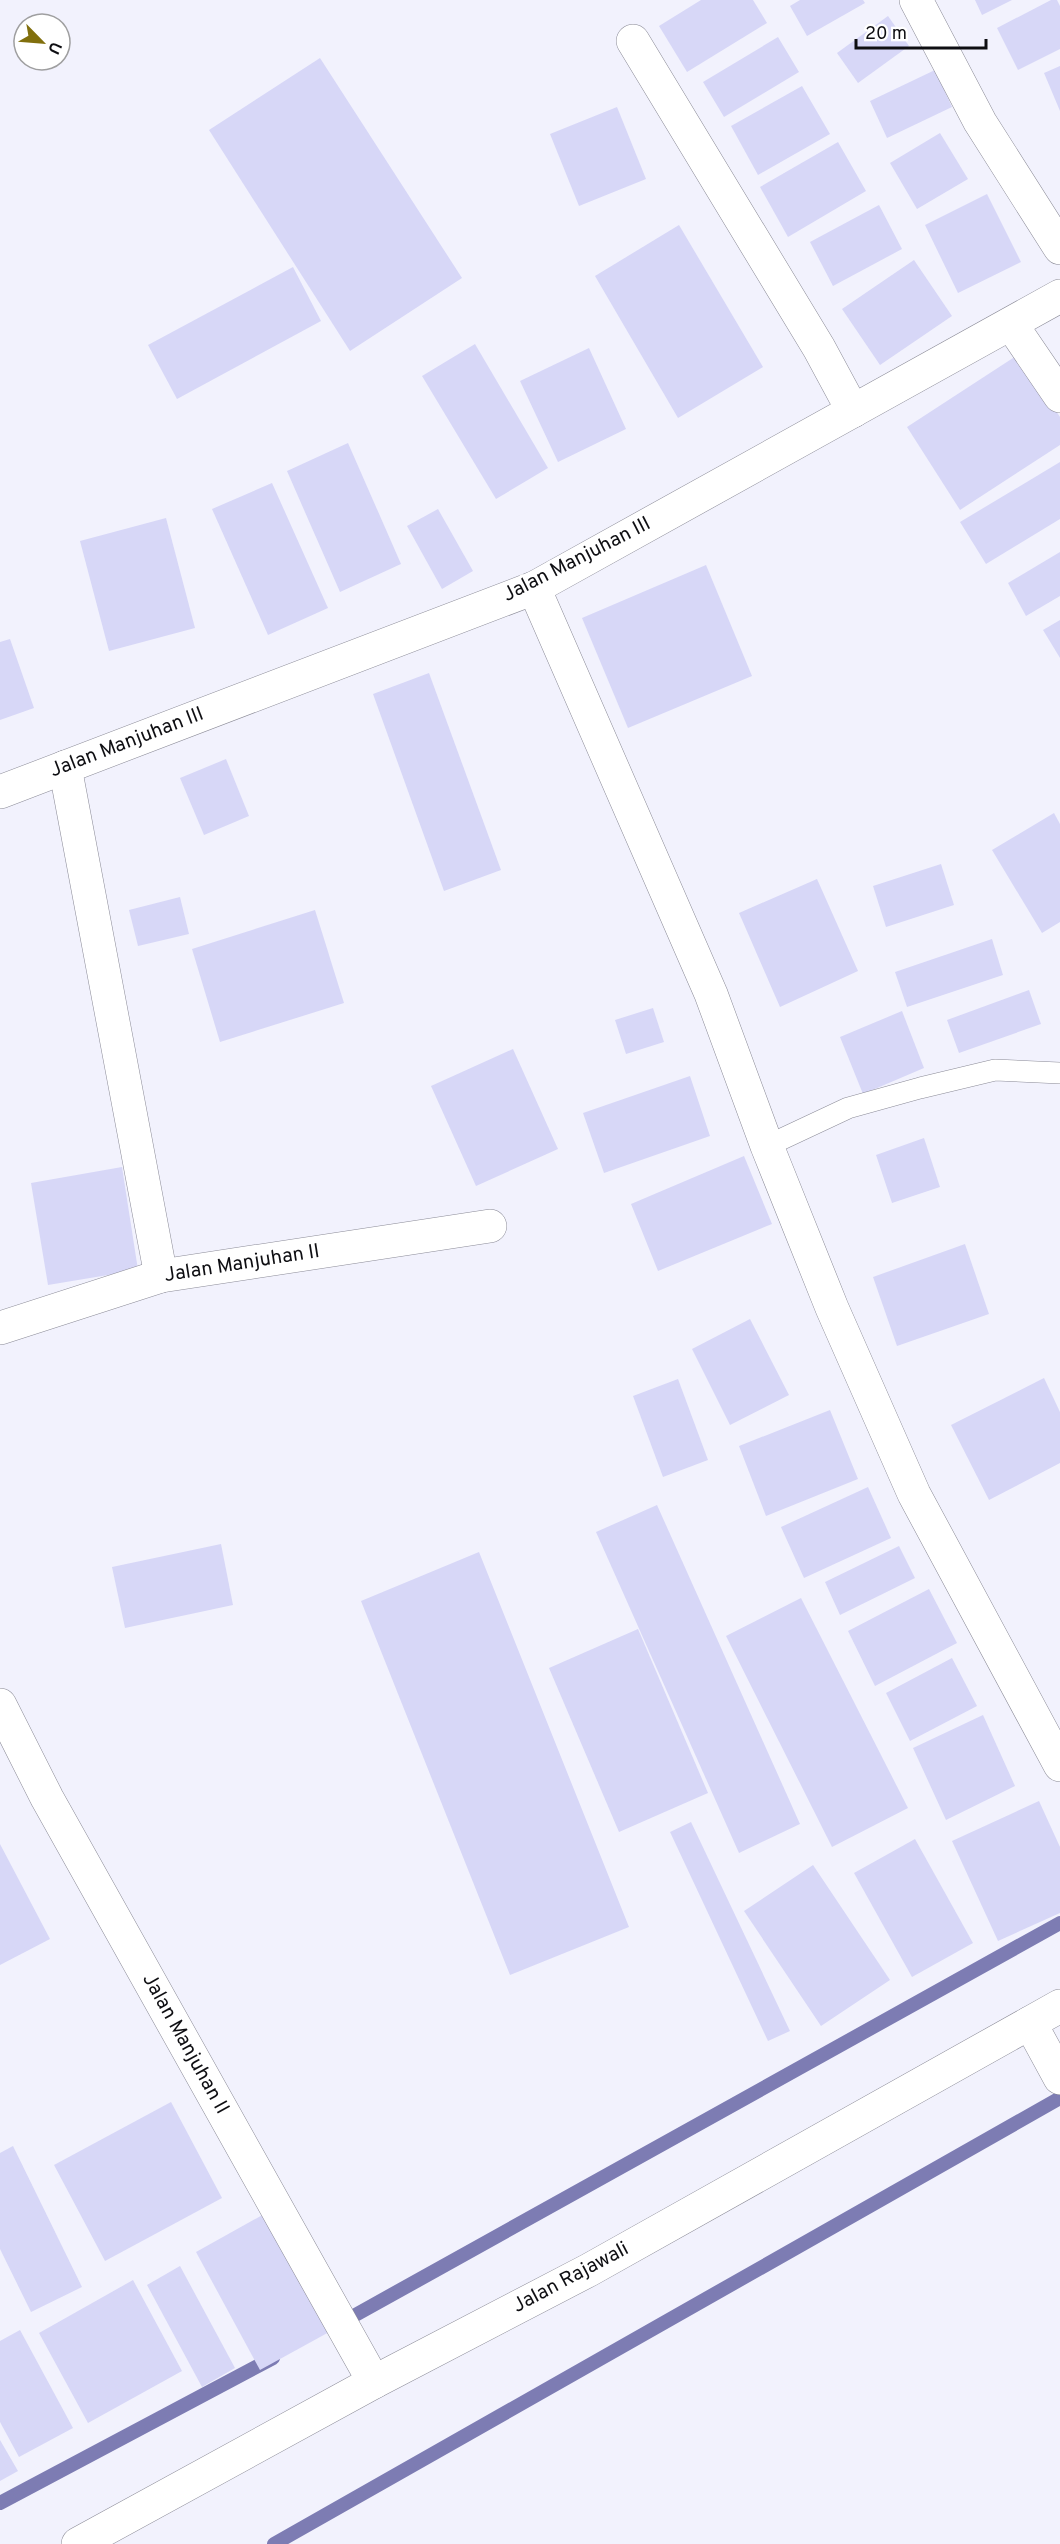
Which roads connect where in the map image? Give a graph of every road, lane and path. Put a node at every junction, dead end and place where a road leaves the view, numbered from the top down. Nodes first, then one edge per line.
1 (916, 0) edge
2 (633, 41) dead end
3 (1060, 248) edge
4 (1060, 296) edge
5 (1011, 324) junction
6 (1060, 396) edge
7 (853, 411) junction
8 (534, 588) junction
9 (65, 767) junction
10 (0, 792) edge
11 (1060, 1073) edge
12 (767, 1146) junction
13 (490, 1226) dead end
14 (161, 1276) junction
15 (0, 1328) edge
16 (0, 1705) edge
17 (1060, 1765) edge
18 (1060, 2006) edge
19 (1030, 2023) junction
20 (1060, 2079) edge
21 (374, 2382) junction
22 (111, 2536) edge
23 (78, 2544) edge

1 - 3 street
2 - 7 street
4 - 5 street, Jalan Manjuhan III
5 - 6 street
5 - 7 street, Jalan Manjuhan III
7 - 8 street, Jalan Manjuhan III
8 - 9 street, Jalan Manjuhan III
8 - 12 street
9 - 10 street, Jalan Manjuhan III
9 - 14 street
11 - 12 lane
12 - 17 street
13 - 14 street, Jalan Manjuhan II
14 - 15 street, Jalan Manjuhan II
16 - 21 street, Jalan Manjuhan II
18 - 19 street, Jalan Rajawali
19 - 20 street
19 - 21 street, Jalan Rajawali
21 - 22 street, Jalan Rajawali
22 - 23 street, Jalan Rajawali

